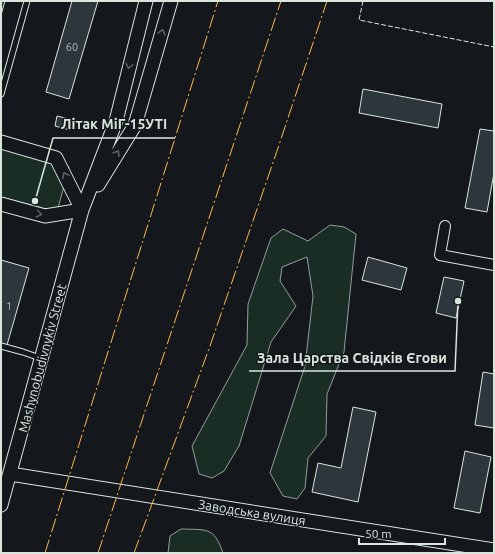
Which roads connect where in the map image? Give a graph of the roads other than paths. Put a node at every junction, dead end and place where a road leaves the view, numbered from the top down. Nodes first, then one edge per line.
1 (27, 1) edge
2 (146, 1) edge
3 (171, 1) edge
4 (1, 94) edge
5 (1, 142) edge
6 (1, 204) edge
7 (82, 210) junction
8 (445, 226) dead end
9 (494, 265) edge
10 (1, 346) edge
11 (42, 358) junction
12 (10, 474) junction
13 (2, 500) edge
14 (494, 550) edge

1 - 4 lane
2 -> 7 street, Mashynobudivnykiv Street
7 -> 3 street, Mashynobudivnykiv Street
7 -> 5 street
6 -> 7 street
7 - 11 street, Mashynobudivnykiv Street
8 - 9 street
10 - 11 lane
11 - 12 street, Mashynobudivnykiv Street
12 - 13 street, Mashynobudivnykiv Street
12 - 14 street, Заводська вулиця

